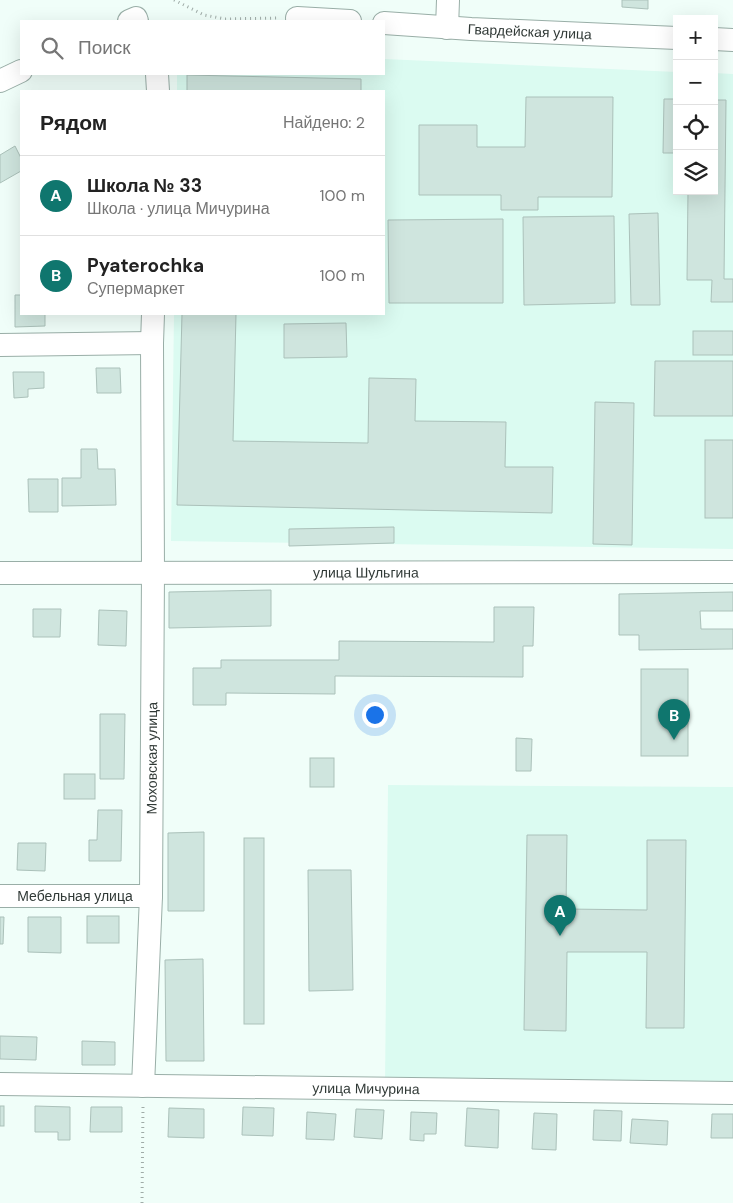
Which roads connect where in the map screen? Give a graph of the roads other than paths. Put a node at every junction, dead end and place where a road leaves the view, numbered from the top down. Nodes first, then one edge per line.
1 (448, 0) edge
2 (298, 18) road end
3 (333, 20) edge
4 (385, 23) edge
5 (447, 28) junction
6 (673, 38) edge
7 (718, 39) edge
8 (733, 40) edge
9 (20, 71) edge
10 (157, 75) edge
11 (0, 81) edge
12 (158, 90) edge
13 (153, 315) edge
14 (152, 343) junction
15 (0, 345) edge
16 (153, 572) junction
17 (733, 572) edge
18 (0, 573) edge
19 (0, 896) edge
20 (151, 896) junction
21 (0, 1084) edge
22 (143, 1086) junction
23 (733, 1093) edge

1 - 5 street
2 - 3 street
4 - 5 street, Гвардейская улица
5 - 6 street, Гвардейская улица
7 - 8 street
9 - 11 street
10 - 12 street
13 - 14 street, Моховская улица
14 - 15 street
14 - 16 street, Моховская улица
16 - 17 street, улица Шульгина
16 - 18 street, улица Шульгина
16 - 20 street, Моховская улица
19 - 20 street, Мебельная улица
20 - 22 street, Моховская улица
21 - 22 street, улица Мичурина
22 - 23 street, улица Мичурина

